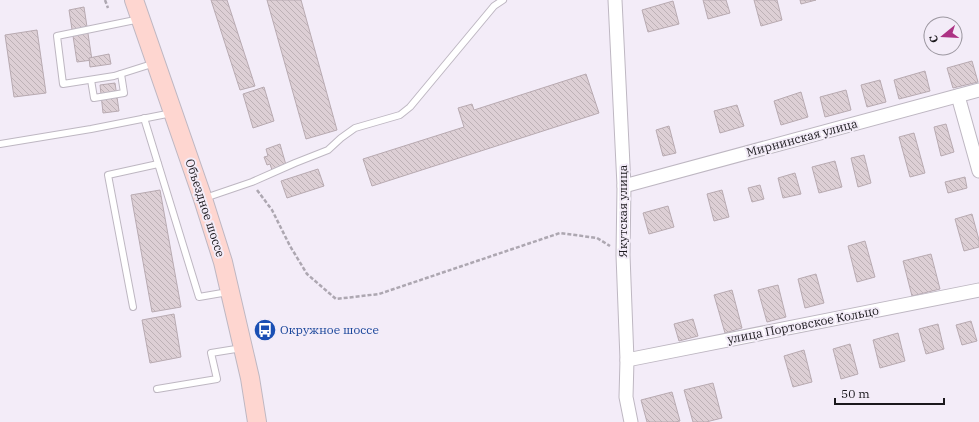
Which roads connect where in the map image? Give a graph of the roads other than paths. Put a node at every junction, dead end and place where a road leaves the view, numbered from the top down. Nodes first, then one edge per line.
1 (134, 0) edge
2 (503, 0) edge
3 (615, 0) edge
4 (141, 19) junction
5 (156, 63) junction
6 (121, 74) junction
7 (90, 80) junction
8 (979, 90) edge
9 (958, 96) junction
10 (173, 113) junction
11 (144, 118) junction
12 (0, 144) edge
13 (158, 164) junction
14 (979, 171) edge
15 (624, 186) junction
16 (203, 198) junction
17 (979, 290) edge
18 (230, 291) junction
19 (133, 307) dead end
20 (244, 348) junction
21 (627, 360) junction
22 (157, 389) dead end
23 (257, 422) edge
24 (631, 422) edge

1 - 4 main road, Объездное шоссе
2 - 16 lane
3 - 15 street, Якутская улица
4 - 5 main road, Объездное шоссе
4 - 7 lane
5 - 6 lane
5 - 10 main road, Объездное шоссе
6 - 7 lane
6 - 7 lane
8 - 9 street, Мирнинская улица
9 - 14 street
9 - 15 street, Мирнинская улица
10 - 11 lane
10 - 16 main road, Объездное шоссе
11 - 12 lane
11 - 13 lane
13 - 18 lane
13 - 19 lane
15 - 21 street, Якутская улица
16 - 18 main road, Объездное шоссе
17 - 21 street, улица Портовское Кольцо
18 - 20 main road, Объездное шоссе
20 - 22 lane
20 - 23 main road, Объездное шоссе
21 - 24 street, Якутская улица

